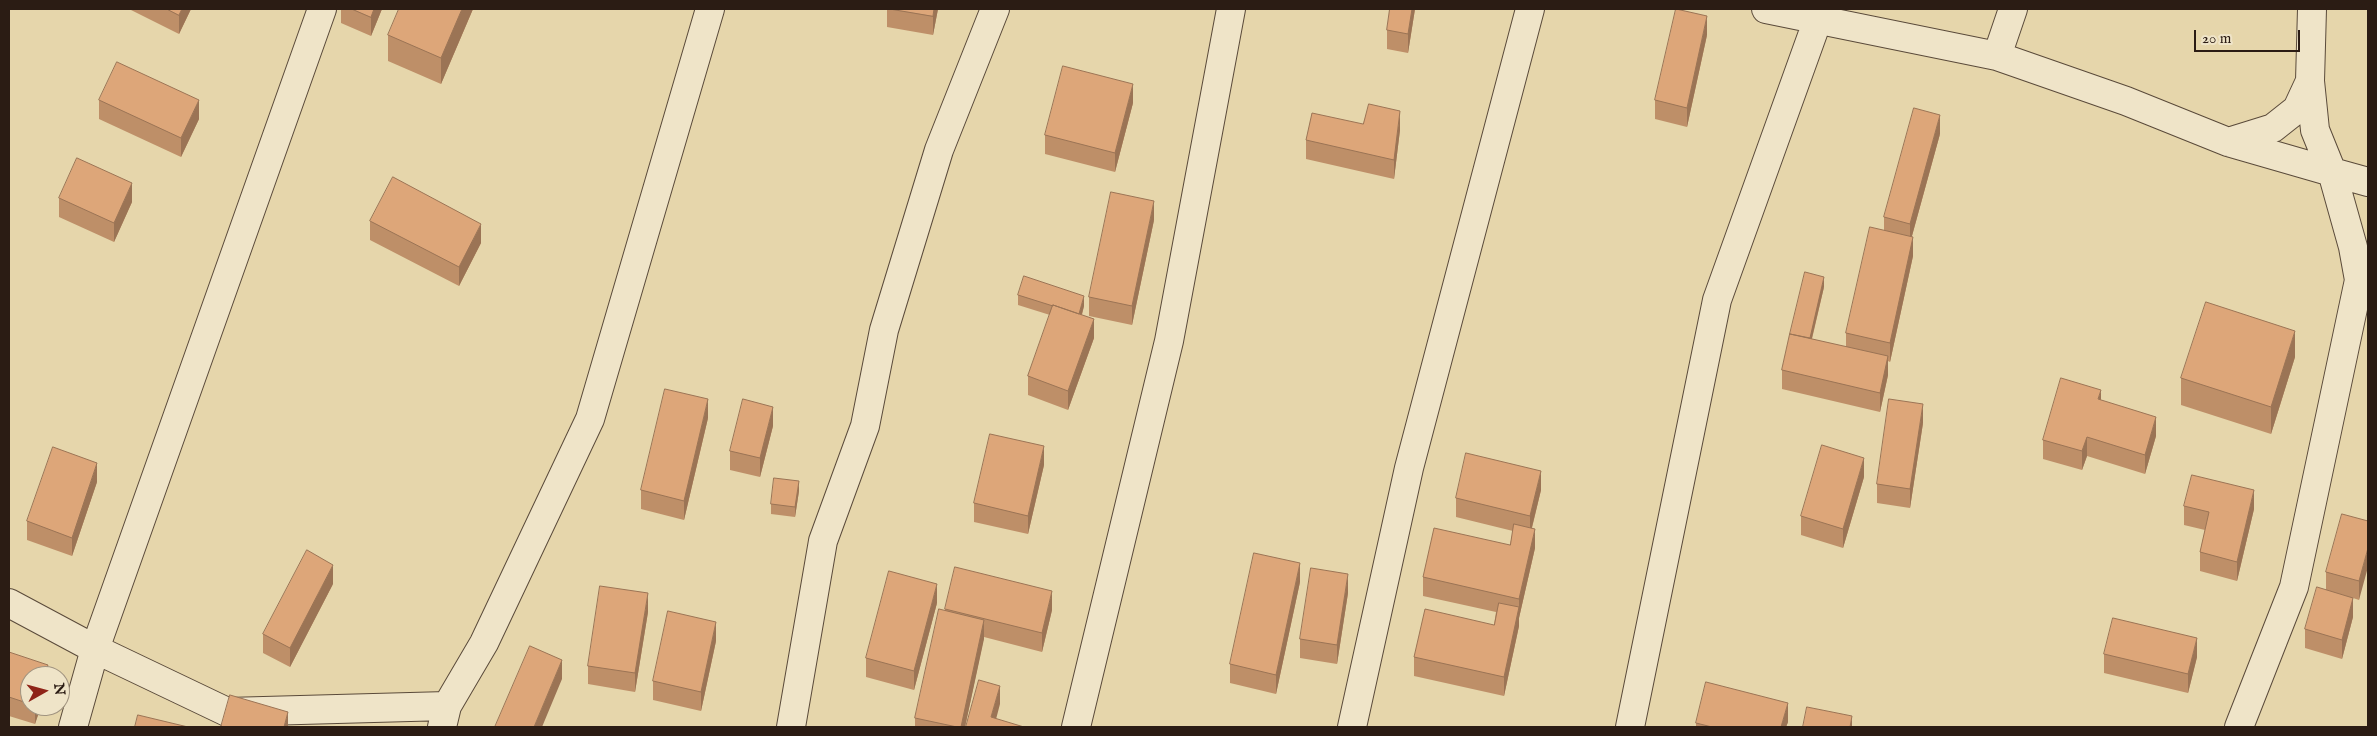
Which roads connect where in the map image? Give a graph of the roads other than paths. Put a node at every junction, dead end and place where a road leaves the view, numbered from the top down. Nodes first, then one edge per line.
1 (322, 9) edge
2 (710, 9) edge
3 (995, 9) edge
4 (1231, 9) edge
5 (1530, 9) edge
6 (1766, 9) edge
7 (2013, 9) edge
8 (2312, 9) edge
9 (1818, 14) edge
10 (1997, 56) junction
11 (2310, 81) junction
12 (2228, 142) junction
13 (2332, 172) junction
14 (2368, 182) edge
15 (9, 603) edge
16 (95, 649) junction
17 (445, 717) edge
18 (73, 727) edge
19 (791, 727) edge
20 (1077, 727) edge
21 (1352, 727) edge
22 (1630, 727) edge
23 (2240, 727) edge

1 - 16 street
2 - 17 street
3 - 19 street
4 - 20 street
5 - 21 street
6 - 9 street
7 - 10 street
8 - 11 street
9 - 10 street
9 - 22 street
10 - 12 street
11 - 12 street
11 - 13 street
12 - 13 street
13 - 14 street
13 - 23 street
15 - 16 street
16 - 17 street
16 - 18 street

